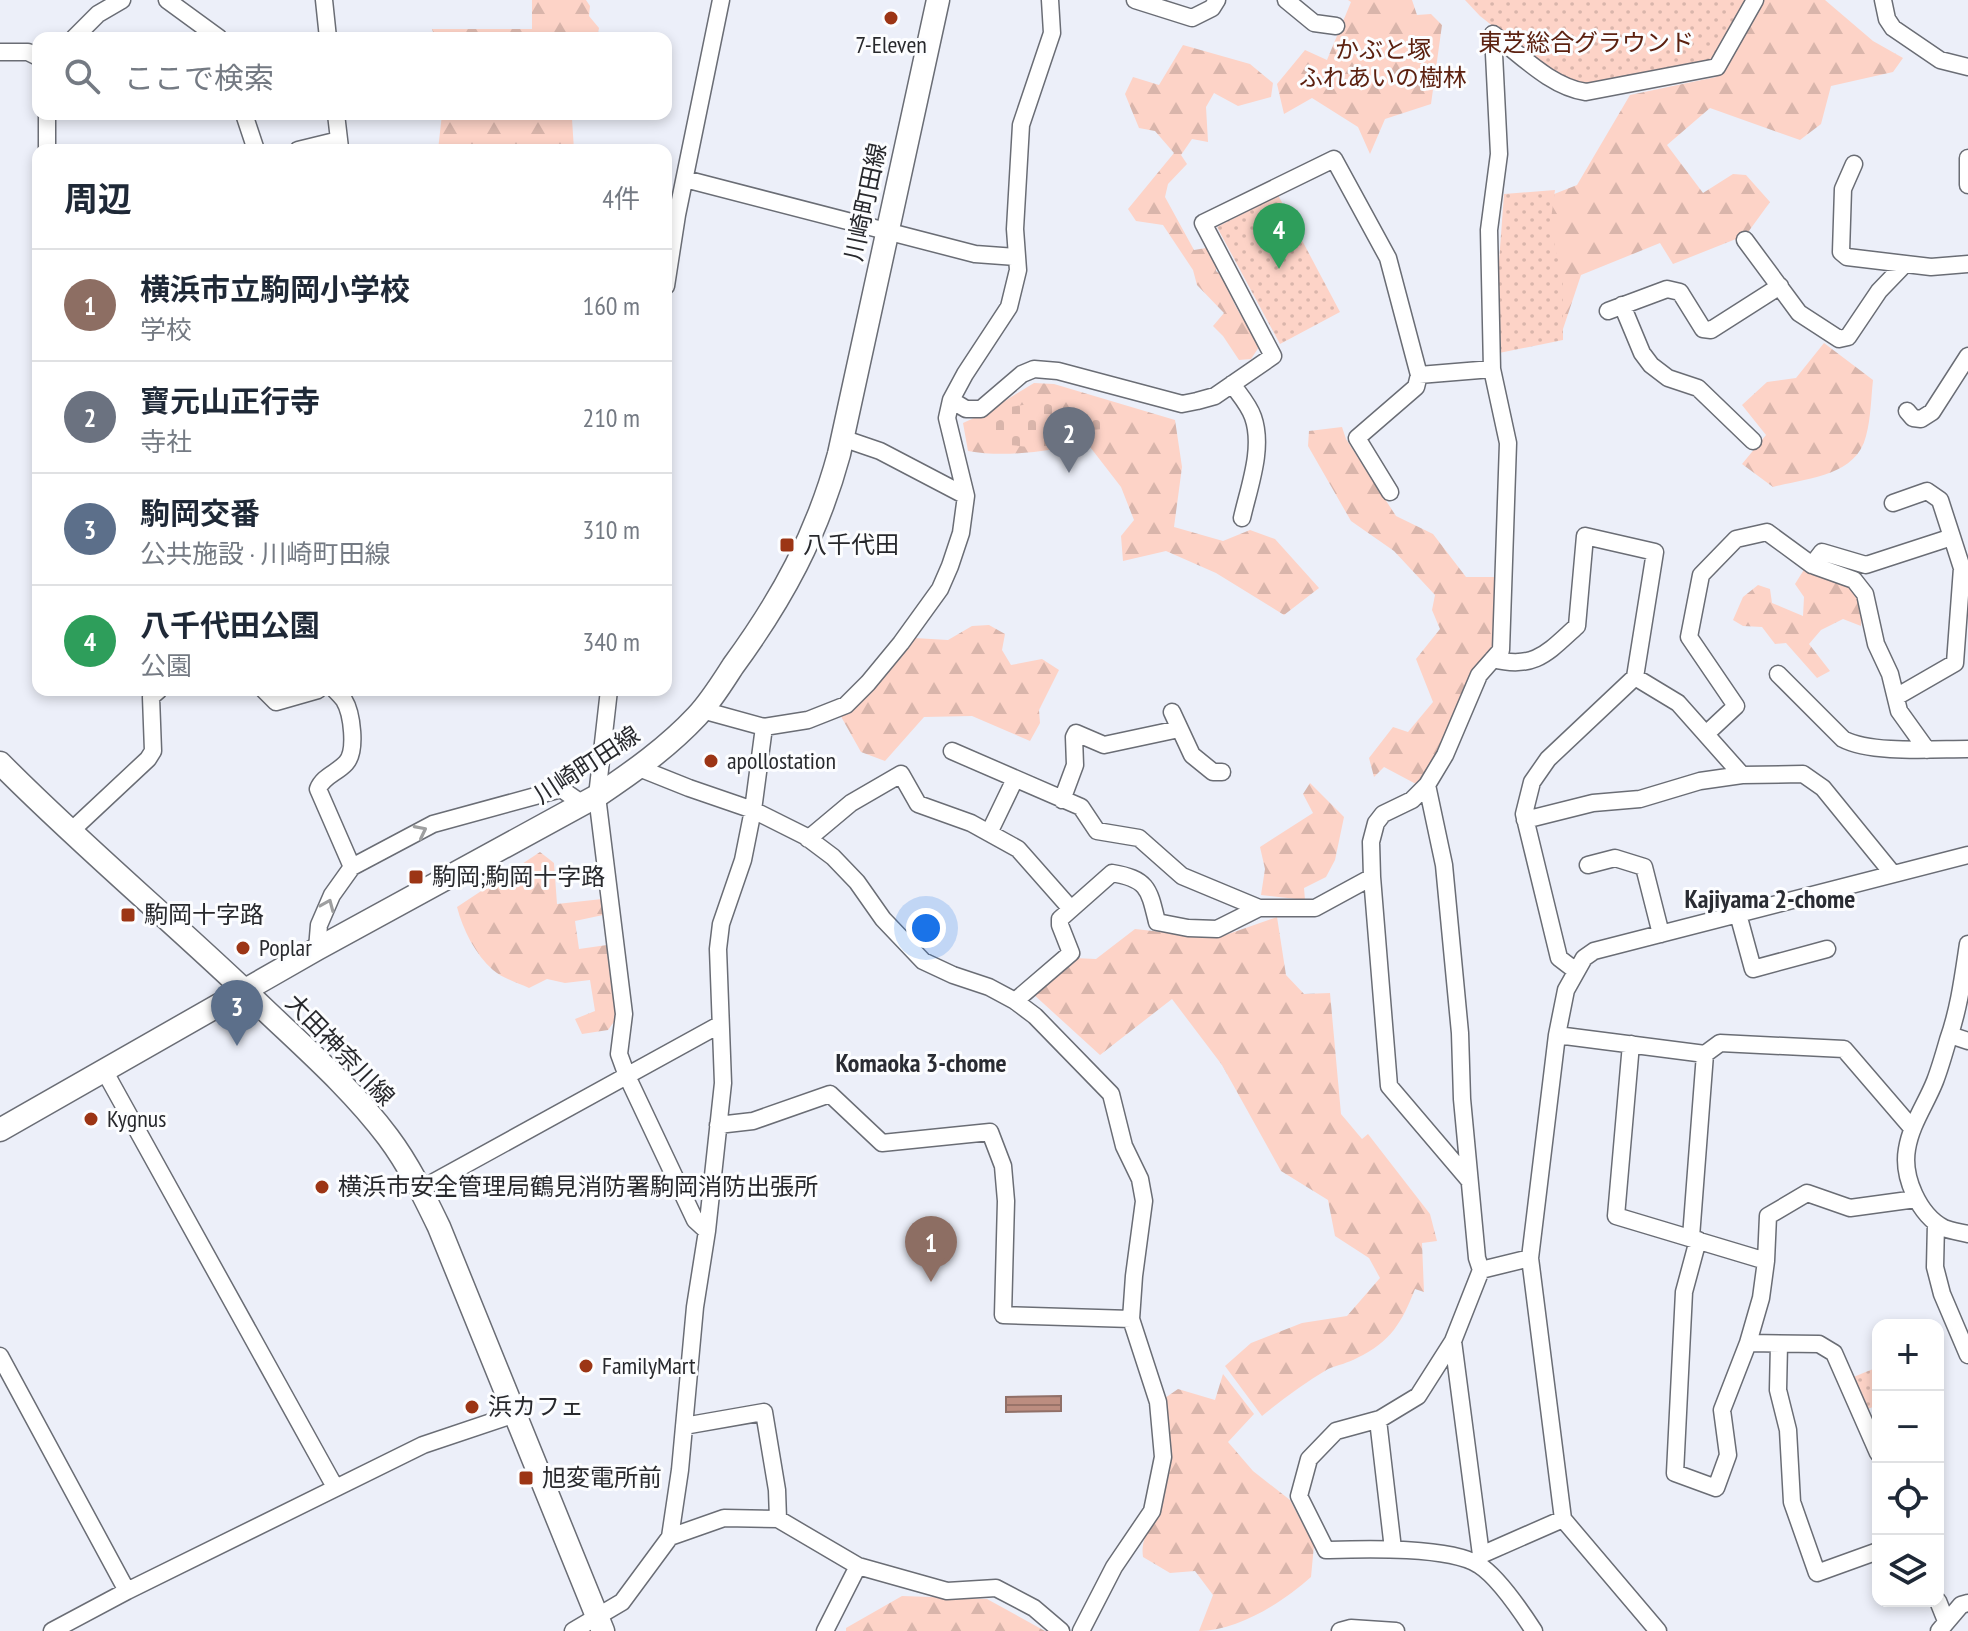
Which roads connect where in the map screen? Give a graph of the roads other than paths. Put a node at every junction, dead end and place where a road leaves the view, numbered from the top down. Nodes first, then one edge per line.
1 (122, 0) edge
2 (167, 0) edge
3 (324, 0) edge
4 (721, 0) edge
5 (938, 0) edge
6 (1050, 0) edge
7 (1135, 0) edge
8 (1217, 0) edge
9 (1286, 0) edge
10 (1755, 0) edge
11 (1883, 0) edge
12 (1336, 26) dead end
13 (80, 32) edge
14 (211, 32) edge
15 (327, 32) edge
16 (0, 52) edge
17 (32, 54) edge
18 (1968, 67) edge
19 (47, 120) edge
20 (246, 120) edge
21 (337, 120) edge
22 (47, 144) edge
23 (254, 144) edge
24 (340, 144) edge
25 (1854, 164) dead end
26 (685, 179) junction
27 (886, 232) junction
28 (1745, 240) dead end
29 (672, 252) edge
30 (1016, 257) junction
31 (1905, 264) junction
32 (1968, 264) edge
33 (1780, 286) junction
34 (1968, 356) edge
35 (1492, 369) junction
36 (1419, 375) junction
37 (1232, 384) junction
38 (951, 400) junction
39 (1907, 411) dead end
40 (842, 438) junction
41 (1753, 441) dead end
42 (1390, 492) dead end
43 (966, 496) junction
44 (1893, 503) dead end
45 (1242, 518) dead end
46 (1952, 537) junction
47 (1812, 565) junction
48 (1493, 659) junction
49 (1778, 674) dead end
50 (1635, 677) junction
51 (152, 696) edge
52 (268, 696) edge
53 (297, 696) edge
54 (340, 696) edge
55 (608, 696) edge
56 (1896, 697) junction
57 (702, 710) junction
58 (1172, 712) dead end
59 (764, 727) junction
60 (1179, 729) junction
61 (1706, 734) junction
62 (1968, 749) edge
63 (1927, 750) junction
64 (952, 751) dead end
65 (0, 763) edge
66 (639, 768) junction
67 (1222, 772) dead end
68 (1742, 775) junction
69 (1015, 779) junction
70 (1427, 785) junction
71 (590, 800) junction
72 (1062, 800) junction
73 (753, 810) junction
74 (1525, 820) junction
75 (71, 831) junction
76 (989, 833) junction
77 (808, 839) junction
78 (1968, 855) edge
79 (1588, 865) dead end
80 (352, 867) junction
81 (1893, 874) junction
82 (1372, 877) junction
83 (1259, 908) junction
84 (1071, 909) junction
85 (1738, 914) junction
86 (1661, 934) junction
87 (1968, 944) edge
88 (317, 949) junction
89 (1827, 949) dead end
90 (1576, 971) junction
91 (246, 991) junction
92 (1015, 1001) junction
93 (719, 1025) junction
94 (1557, 1035) junction
95 (1950, 1035) junction
96 (1968, 1041) edge
97 (1631, 1044) junction
98 (1705, 1054) junction
99 (105, 1072) junction
100 (627, 1076) junction
101 (718, 1125) junction
102 (1912, 1128) junction
103 (0, 1130) edge
104 (1469, 1180) junction
105 (421, 1189) junction
106 (1916, 1199) junction
107 (1936, 1223) junction
108 (707, 1231) junction
109 (1968, 1234) edge
110 (1694, 1238) junction
111 (1530, 1258) junction
112 (1766, 1261) junction
113 (1481, 1270) junction
114 (1131, 1319) junction
115 (1453, 1341) junction
116 (1748, 1343) junction
117 (1779, 1344) junction
118 (1968, 1355) edge
119 (0, 1356) edge
120 (515, 1414) junction
121 (1378, 1420) junction
122 (684, 1426) junction
123 (1872, 1439) edge
124 (335, 1487) junction
125 (778, 1519) junction
126 (1563, 1519) junction
127 (670, 1537) junction
128 (1393, 1549) junction
129 (1872, 1553) edge
130 (1479, 1560) junction
131 (858, 1566) junction
132 (127, 1591) junction
133 (1968, 1603) edge
134 (600, 1624) edge
135 (1942, 1626) edge
136 (52, 1631) edge
137 (573, 1631) edge
138 (825, 1631) edge
139 (1061, 1631) edge
140 (1081, 1631) edge
141 (1340, 1631) edge
142 (1396, 1631) edge
143 (1534, 1631) edge
144 (1658, 1631) edge

1 - 13 street
2 - 14 street
3 - 15 street
4 - 26 street
5 - 27 main road, 川崎町田線
6 - 30 street
7 - 8 street
9 - 12 street
10 - 35 street
11 - 18 street
16 - 17 street
19 - 22 street
20 - 23 street
21 - 24 street
25 - 31 street
26 - 27 street
26 - 29 street
27 - 30 street
27 - 40 main road, 川崎町田線
28 - 33 street
30 - 38 street
31 - 32 street
31 - 33 street
33 - 41 street
34 - 39 street
35 - 36 street
35 - 48 street
36 - 37 street
36 - 42 street
37 - 38 street
37 - 45 street
38 - 43 street
40 - 43 street
40 - 57 main road, 川崎町田線
43 - 59 street
44 - 46 street
46 - 47 street
46 - 56 street
47 - 56 street
47 - 61 street
48 - 50 street
48 - 70 street
49 - 63 street
50 - 61 street
50 - 74 street
51 - 75 street
52 - 53 street
54 - 80 street
55 - 71 street
56 - 63 street
57 - 59 street
57 - 66 main road, 川崎町田線
58 - 60 street
59 - 73 street
60 - 67 street
60 - 72 street
61 - 68 street
62 - 63 street
64 - 69 street
65 - 75 main road, 大田神奈川線
66 - 71 main road, 川崎町田線
66 - 73 street
68 - 74 street
68 - 81 street
69 - 72 street
69 - 76 street
70 - 82 street
70 - 104 street
80 -> 71 street
71 - 88 main road, 川崎町田線
71 - 100 street
72 - 83 street
73 - 77 street
73 - 93 street
74 - 90 street
75 - 91 main road, 大田神奈川線
76 - 77 street
76 - 84 street
77 - 92 street
78 - 81 street
79 - 86 street
88 -> 80 street
81 - 85 street
82 - 83 street
82 - 104 street
83 - 84 street
84 - 92 street
85 - 86 street
85 - 89 street
86 - 90 street
87 - 95 street
88 - 91 main road, 川崎町田線
90 - 94 street
91 - 99 main road, 川崎町田線
91 - 105 main road, 大田神奈川線
92 - 114 street
93 - 100 street
93 - 101 street
94 - 97 street
94 - 111 street
95 - 96 street
95 - 102 street
97 - 98 street
97 - 110 street
98 - 102 street
98 - 110 street
99 - 103 main road, 川崎町田線
99 - 124 street
100 - 105 street
100 - 108 street
101 - 108 street
101 - 114 street
102 - 106 street
104 - 113 street
105 - 120 main road, 大田神奈川線
106 - 107 street
106 - 112 street
107 - 109 street
107 - 118 street
108 - 122 street
110 - 112 street
110 - 116 street
111 - 113 street
111 - 126 street
112 - 116 street
113 - 115 street
114 - 140 street
115 - 121 street
115 - 130 street
116 - 117 street
117 - 123 street
117 - 129 street
119 - 132 street
120 - 124 street
120 - 134 main road, 大田神奈川線
121 - 128 street
121 - 128 street
122 - 125 street
122 - 127 street
124 - 132 street
125 - 127 street
125 - 131 street
126 - 130 street
126 - 144 street
127 - 134 street
128 - 130 street
130 - 143 street
131 - 138 street
131 - 139 street
132 - 136 street
133 - 135 street
134 - 137 street
141 - 142 street

